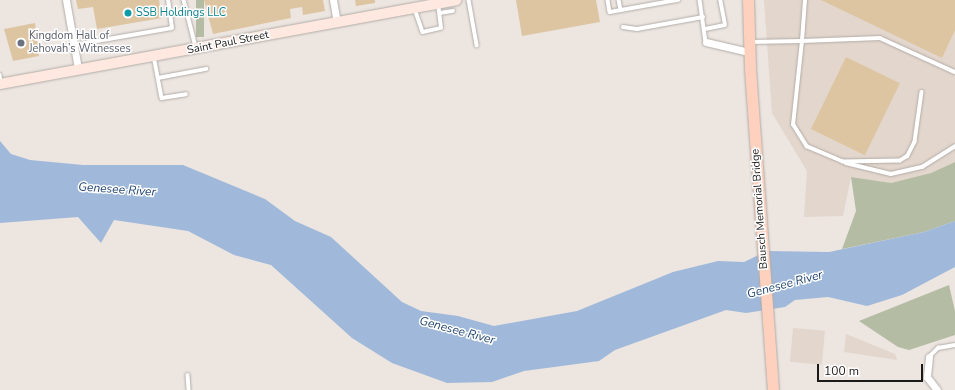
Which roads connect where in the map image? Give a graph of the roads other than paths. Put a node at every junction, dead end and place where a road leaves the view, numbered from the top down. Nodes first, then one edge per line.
1 (66, 0) edge
2 (168, 0) edge
3 (184, 0) edge
4 (333, 0) edge
5 (456, 0) edge
6 (469, 0) edge
7 (608, 0) edge
8 (619, 0) edge
9 (678, 0) edge
10 (700, 0) edge
11 (720, 0) edge
12 (748, 0) edge
13 (805, 0) edge
14 (435, 5) edge
15 (415, 8) junction
16 (621, 10) junction
17 (453, 11) dead end
18 (703, 17) junction
19 (337, 22) junction
20 (623, 27) dead end
21 (705, 29) junction
22 (802, 41) junction
23 (706, 42) joint
24 (74, 45) junction
25 (477, 45) dead end
26 (205, 47) junction
27 (749, 47) junction
28 (154, 56) junction
29 (78, 69) junction
30 (206, 69) dead end
31 (955, 72) edge
32 (158, 78) junction
33 (1, 81) edge
34 (922, 92) dead end
35 (186, 94) dead end
36 (955, 146) edge
37 (843, 162) junction
38 (955, 345) edge
39 (929, 357) joint
40 (188, 376) dead end
41 (189, 390) edge
42 (773, 390) edge
43 (937, 390) edge

1 - 24 street
2 - 24 lane
3 - 26 lane
4 - 19 street
5 - 14 main road, Saint Paul Street
6 - 25 lane
7 - 16 lane
8 - 16 lane
9 - 16 lane
10 - 18 lane
11 - 21 lane
12 - 27 main road, Bausch Memorial Bridge
13 - 22 lane
14 - 15 main road, Saint Paul Street
14 - 15 lane
14 - 17 lane
15 - 19 main road, Saint Paul Street
18 - 20 lane
18 - 21 lane
19 - 26 main road, Saint Paul Street
21 - 23 lane
22 - 27 lane
22 - 31 lane
22 - 37 lane
23 - 27 street
24 - 29 street
26 - 28 main road, Saint Paul Street
27 - 42 main road, Bausch Memorial Bridge
28 - 29 main road, Saint Paul Street
28 - 32 lane
29 - 33 main road, Saint Paul Street
30 - 32 lane
32 - 35 lane
34 - 37 lane
36 - 37 lane
38 - 39 lane
39 - 43 street
40 - 41 lane

